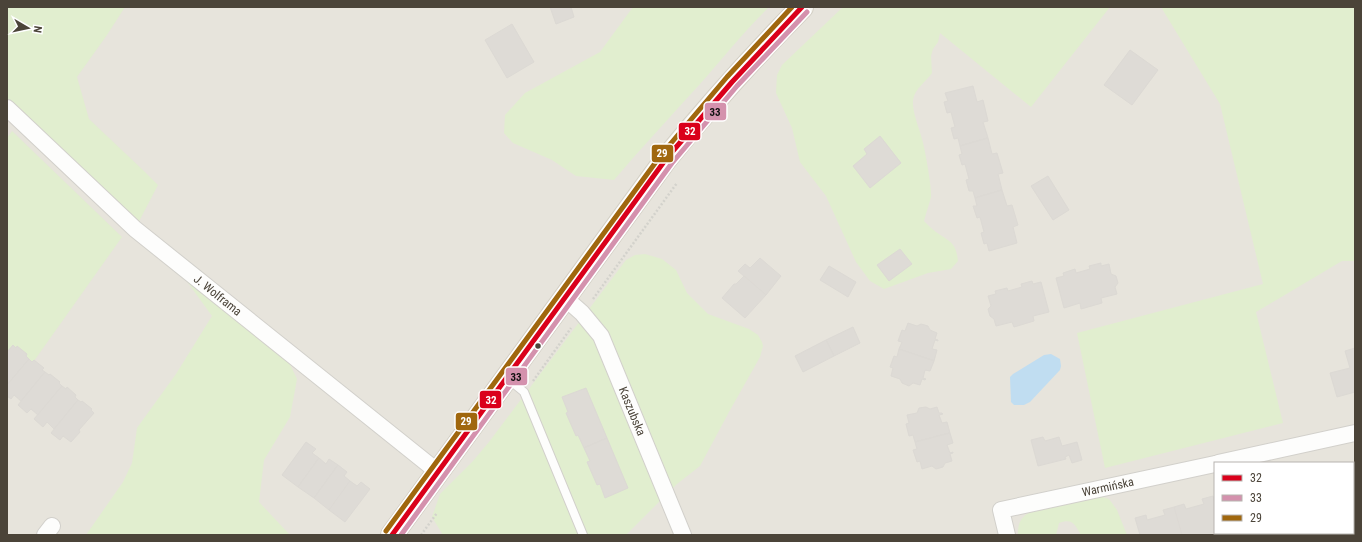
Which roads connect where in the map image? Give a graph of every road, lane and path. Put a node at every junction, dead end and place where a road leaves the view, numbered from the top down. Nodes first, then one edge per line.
1 (802, 7) edge
2 (7, 108) edge
3 (681, 176) dead end
4 (565, 298) junction
5 (582, 314) junction
6 (506, 377) junction
7 (524, 392) junction
8 (1355, 433) edge
9 (1221, 462) edge
10 (1214, 463) edge
11 (438, 472) junction
12 (438, 511) dead end
13 (392, 535) edge
14 (421, 535) edge
15 (583, 535) edge
16 (683, 535) edge
17 (1007, 535) edge

1 - 4 street
2 - 11 street, J. Wolframa
3 - 5 path
4 - 5 street, Kaszubska
4 - 6 street
5 - 7 path
5 - 16 street, Kaszubska
6 - 7 lane
6 - 11 street
7 - 15 lane
8 - 9 street, Warmińska
10 - 17 street, Warmińska
11 - 13 street
12 - 14 path

